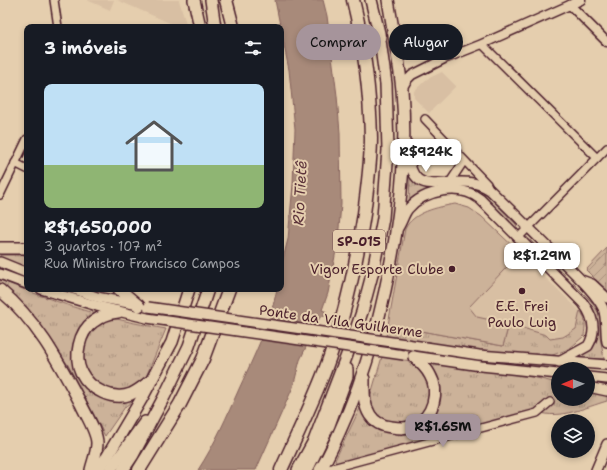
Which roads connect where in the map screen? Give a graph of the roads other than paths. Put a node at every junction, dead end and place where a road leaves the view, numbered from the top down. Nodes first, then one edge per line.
1 (54, 0) edge
2 (226, 0) edge
3 (353, 0) edge
4 (371, 0) edge
5 (388, 0) edge
6 (581, 0) edge
7 (193, 1) edge
8 (211, 1) edge
9 (570, 5) junction
10 (58, 24) edge
11 (199, 24) edge
12 (215, 24) edge
13 (232, 24) edge
14 (607, 42) edge
15 (482, 44) junction
16 (402, 90) junction
17 (403, 112) junction
18 (425, 119) dead end
19 (24, 145) edge
20 (607, 148) edge
21 (597, 158) junction
22 (464, 161) junction
23 (15, 163) junction
24 (24, 168) edge
25 (450, 182) junction
26 (490, 190) junction
27 (0, 195) edge
28 (528, 227) junction
29 (396, 231) junction
30 (518, 238) junction
31 (0, 248) edge
32 (24, 248) edge
33 (0, 262) edge
34 (24, 272) edge
35 (0, 274) edge
36 (581, 280) junction
37 (24, 283) edge
38 (0, 290) edge
39 (50, 292) edge
40 (83, 292) edge
41 (123, 292) edge
42 (188, 292) edge
43 (207, 292) edge
44 (228, 292) edge
45 (607, 298) edge
46 (144, 306) junction
47 (118, 312) junction
48 (607, 342) edge
49 (347, 355) junction
50 (409, 356) junction
51 (558, 362) joint
52 (595, 364) edge
53 (607, 365) edge
54 (365, 370) junction
55 (551, 375) edge
56 (595, 378) edge
57 (607, 379) edge
58 (151, 380) junction
59 (595, 388) edge
60 (607, 391) edge
61 (164, 398) junction
62 (550, 402) dead end
63 (607, 444) edge
64 (334, 469) edge
65 (91, 470) edge
66 (97, 470) edge
67 (110, 470) edge
68 (123, 470) edge
69 (139, 470) edge
70 (281, 470) edge
71 (298, 470) edge
72 (307, 470) edge
73 (320, 470) edge
74 (325, 470) edge
75 (596, 470) edge

1 - 10 street
2 - 13 highway
3 - 70 highway, SP-015
4 - 49 highway
5 - 16 highway
6 - 9 street
7 - 11 highway
8 - 12 highway
9 - 14 street
9 - 15 street
15 - 16 street
15 - 21 street
16 - 17 highway
17 - 25 main road
17 - 29 highway
18 - 22 street
19 - 23 street
20 - 21 street
21 - 28 street
22 - 25 street
22 - 26 street
23 - 24 street
23 - 27 street
25 - 26 main road
26 - 28 main road
28 - 30 street
28 - 36 main road
29 - 30 main road
29 - 54 highway
30 - 51 main road
31 - 32 highway
33 - 34 main road
35 - 37 main road
36 - 45 main road
36 - 48 main road
38 - 65 highway
39 - 47 main road, Ponte da Vila Guilherme
40 - 46 main road, Ponte da Vila Guilherme
41 - 46 highway
42 - 58 highway
43 - 61 highway
44 - 69 highway
46 - 51 main road, Ponte da Vila Guilherme, bridge
47 - 50 main road, Ponte da Vila Guilherme, bridge
47 - 58 highway
49 - 71 highway
49 - 72 highway
50 - 54 highway
50 - 55 main road, Ponte da Vila Guilherme
52 - 53 main road, Ponte da Vila Guilherme
54 - 73 highway
56 - 57 main road
58 - 66 highway
59 - 60 main road
61 - 67 highway
61 - 68 highway
62 - 64 street
63 - 75 main road
64 - 74 street

